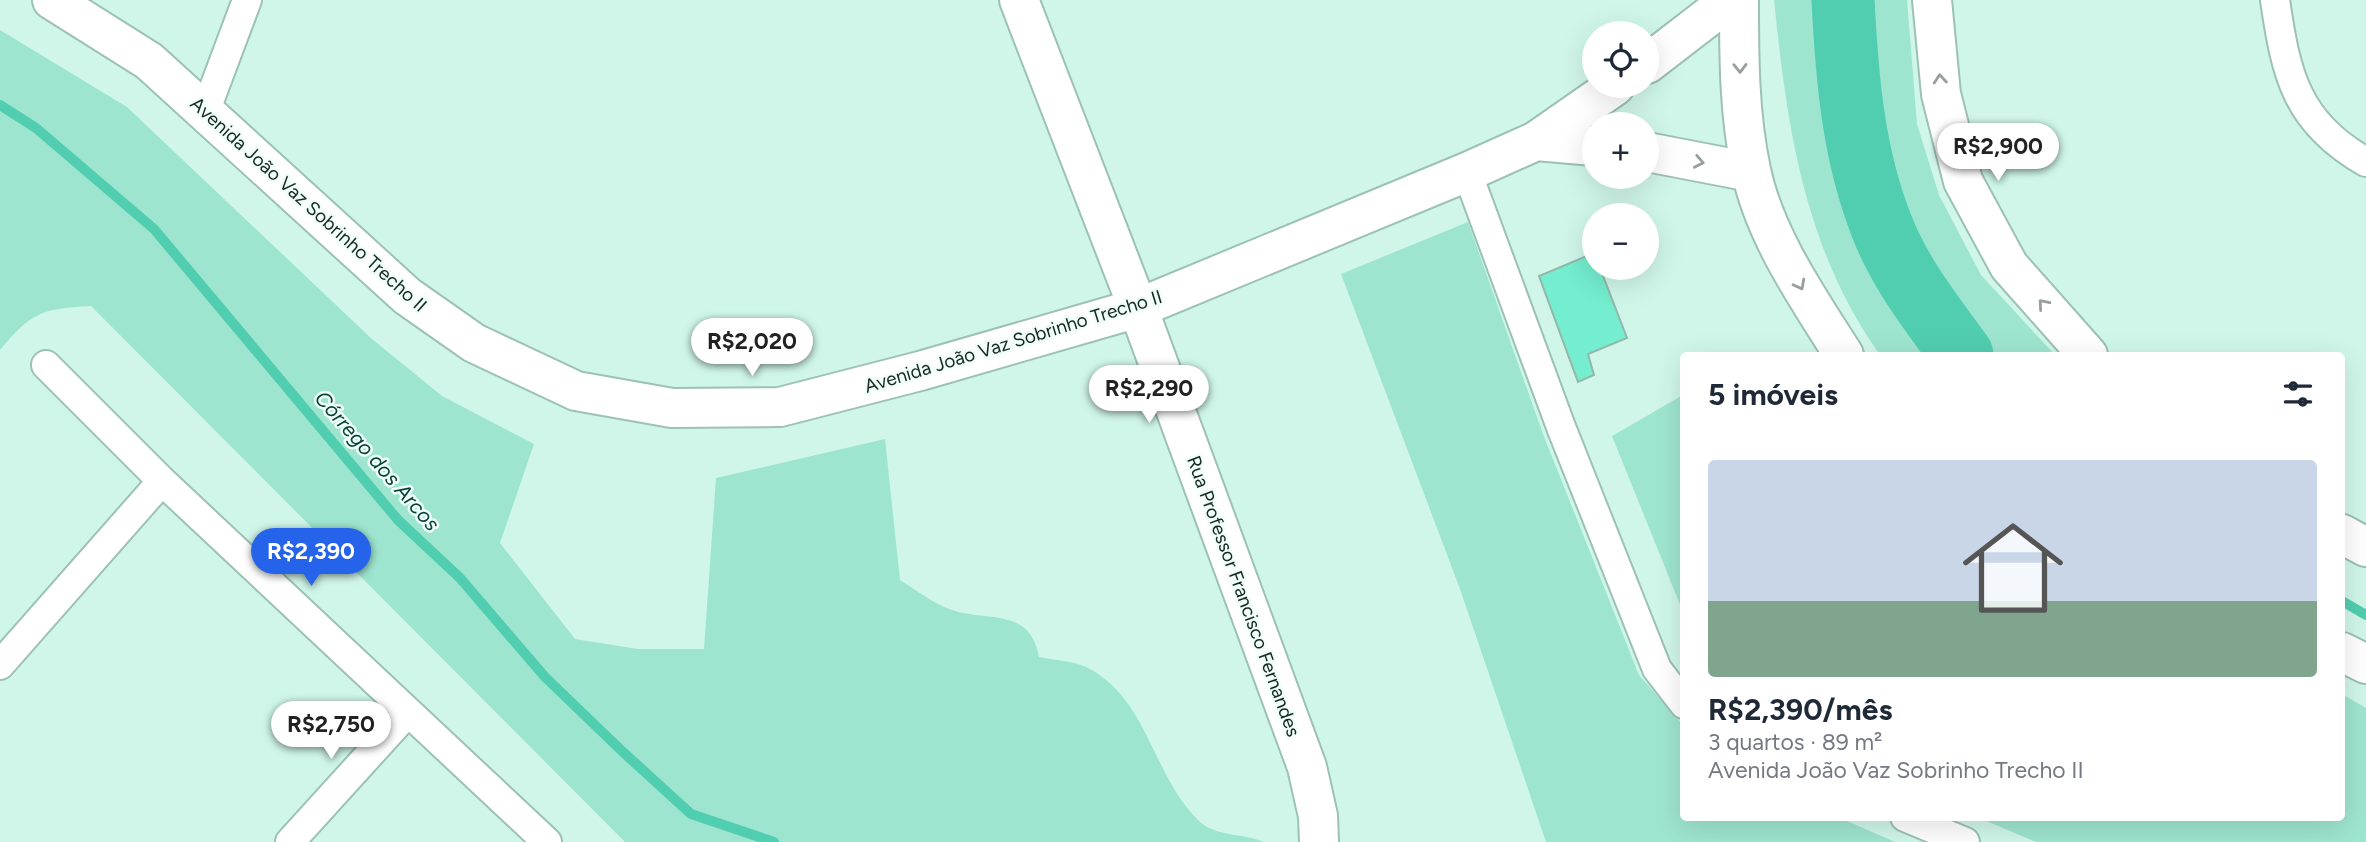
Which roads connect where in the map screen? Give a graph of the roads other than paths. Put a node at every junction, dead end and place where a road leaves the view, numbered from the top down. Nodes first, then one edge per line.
1 (52, 0) edge
2 (247, 0) edge
3 (1019, 0) edge
4 (1730, 0) edge
5 (1738, 0) edge
6 (1933, 0) edge
7 (2275, 0) edge
8 (1659, 55) edge
9 (1598, 98) edge
10 (205, 112) junction
11 (1536, 141) junction
12 (1582, 145) edge
13 (1659, 154) edge
14 (2366, 162) edge
15 (1467, 172) junction
16 (1751, 172) junction
17 (1138, 308) junction
18 (1842, 352) edge
19 (2085, 352) edge
20 (46, 366) dead end
21 (162, 481) junction
22 (2345, 536) edge
23 (2366, 547) edge
24 (2345, 654) edge
25 (2366, 664) edge
26 (0, 665) edge
27 (1680, 699) edge
28 (408, 712) junction
29 (1915, 821) edge
30 (290, 842) edge
31 (547, 842) edge
32 (1319, 842) edge
33 (1965, 842) edge

1 - 10 street, Avenida João Vaz Sobrinho Trecho II
2 - 10 street
3 - 17 street, Rua Professor Francisco Fernandes
4 - 8 street
5 -> 16 street
19 -> 6 street
7 - 14 street
9 - 11 street, Avenida João Vaz Sobrinho Trecho II
10 - 17 street, Avenida João Vaz Sobrinho Trecho II
11 - 12 street
11 - 15 street, Avenida João Vaz Sobrinho Trecho II
13 -> 16 street
15 - 17 street, Avenida João Vaz Sobrinho Trecho II
15 - 27 street
16 -> 18 street
17 - 32 street, Rua Professor Francisco Fernandes
20 - 21 street
21 - 26 street
21 - 28 street
22 - 23 street
24 - 25 street
28 - 30 street
28 - 31 street
29 - 33 street

